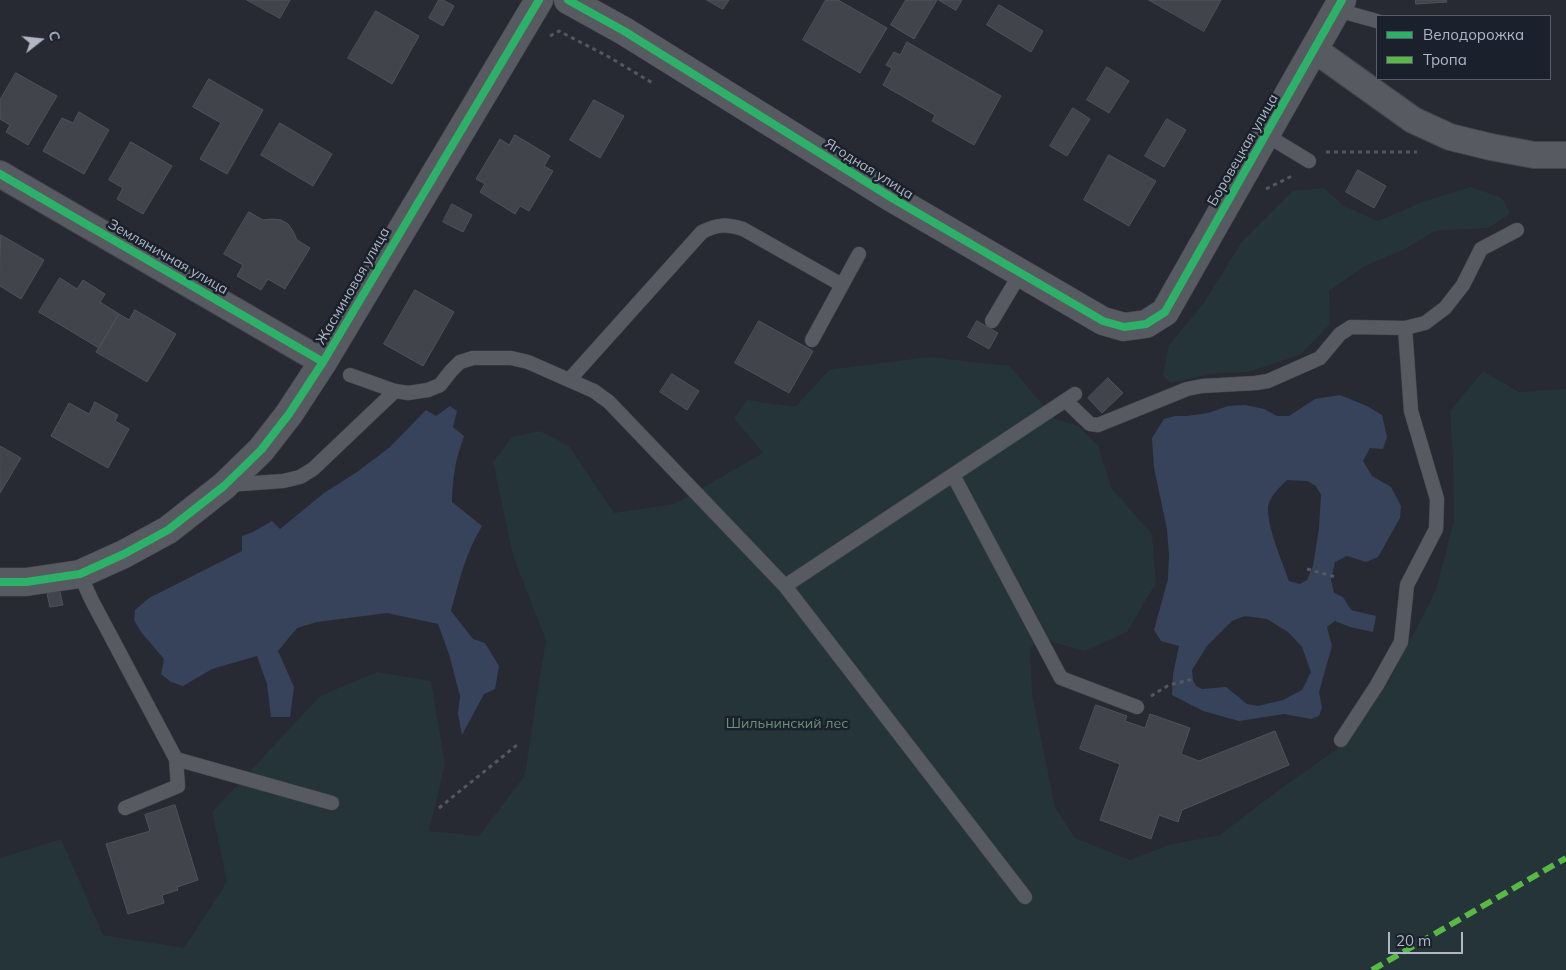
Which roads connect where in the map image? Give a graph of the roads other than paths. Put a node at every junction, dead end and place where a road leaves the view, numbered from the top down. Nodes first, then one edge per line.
1 (539, 0) edge
2 (568, 0) edge
3 (1339, 5) edge
4 (1376, 21) edge
5 (1315, 50) junction
6 (1266, 136) junction
7 (1566, 155) edge
8 (1308, 161) road end
9 (0, 174) edge
10 (1517, 230) dead end
11 (859, 254) dead end
12 (1020, 274) junction
13 (842, 285) junction
14 (1164, 312) joint
15 (992, 321) dead end
16 (1405, 328) junction
17 (812, 340) dead end
18 (323, 362) junction
19 (350, 375) dead end
20 (569, 380) junction
21 (395, 391) junction
22 (953, 475) junction
23 (224, 486) junction
24 (80, 574) junction
25 (0, 582) edge
26 (785, 586) junction
27 (1137, 707) dead end
28 (1340, 740) dead end
29 (176, 758) junction
30 (332, 803) dead end
31 (125, 808) dead end
32 (1025, 897) dead end

1 - 18 street, Жасминовая улица
2 - 12 street, Ягодная улица
3 - 4 lane
3 - 5 street, Боровецкая улица
5 - 6 street, Боровецкая улица
5 - 7 street
6 - 8 lane
6 - 14 street, Боровецкая улица
9 - 18 street, Земляничная улица
10 - 16 lane
11 - 13 lane
12 - 14 street, Ягодная улица
12 - 15 lane
13 - 17 lane
13 - 20 lane
16 - 22 lane
16 - 28 lane
18 - 23 street, Жасминовая улица
19 - 21 lane
20 - 21 lane
20 - 26 lane
21 - 23 lane
22 - 26 lane
22 - 27 lane
23 - 24 street, Жасминовая улица
24 - 25 street, Жасминовая улица
24 - 29 lane
26 - 32 lane
29 - 30 lane
29 - 31 lane

